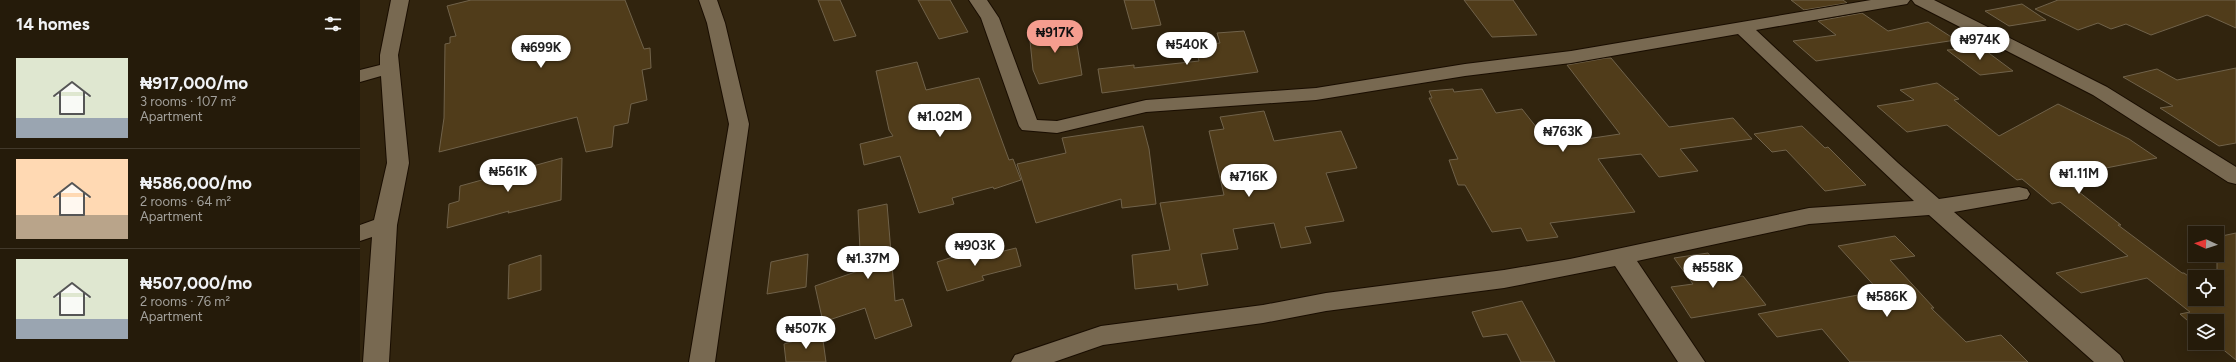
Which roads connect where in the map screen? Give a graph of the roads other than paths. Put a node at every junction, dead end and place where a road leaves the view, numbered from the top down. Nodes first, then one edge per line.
1 (400, 0) edge
2 (708, 0) edge
3 (978, 0) edge
4 (1901, 0) edge
5 (1921, 0) edge
6 (1743, 28) junction
7 (390, 68) junction
8 (360, 76) edge
9 (2236, 177) edge
10 (2019, 194) dead end
11 (1936, 207) junction
12 (385, 225) junction
13 (360, 233) edge
14 (1621, 256) junction
15 (376, 362) edge
16 (702, 362) edge
17 (1024, 362) edge
18 (1692, 362) edge
19 (2111, 362) edge

1 - 7 street
2 - 16 street
3 - 6 street
4 - 6 street
5 - 9 street
6 - 11 street
7 - 8 street
7 - 12 street
10 - 11 street
11 - 14 street
11 - 19 street
12 - 13 street
12 - 15 street
14 - 17 street
14 - 18 street

